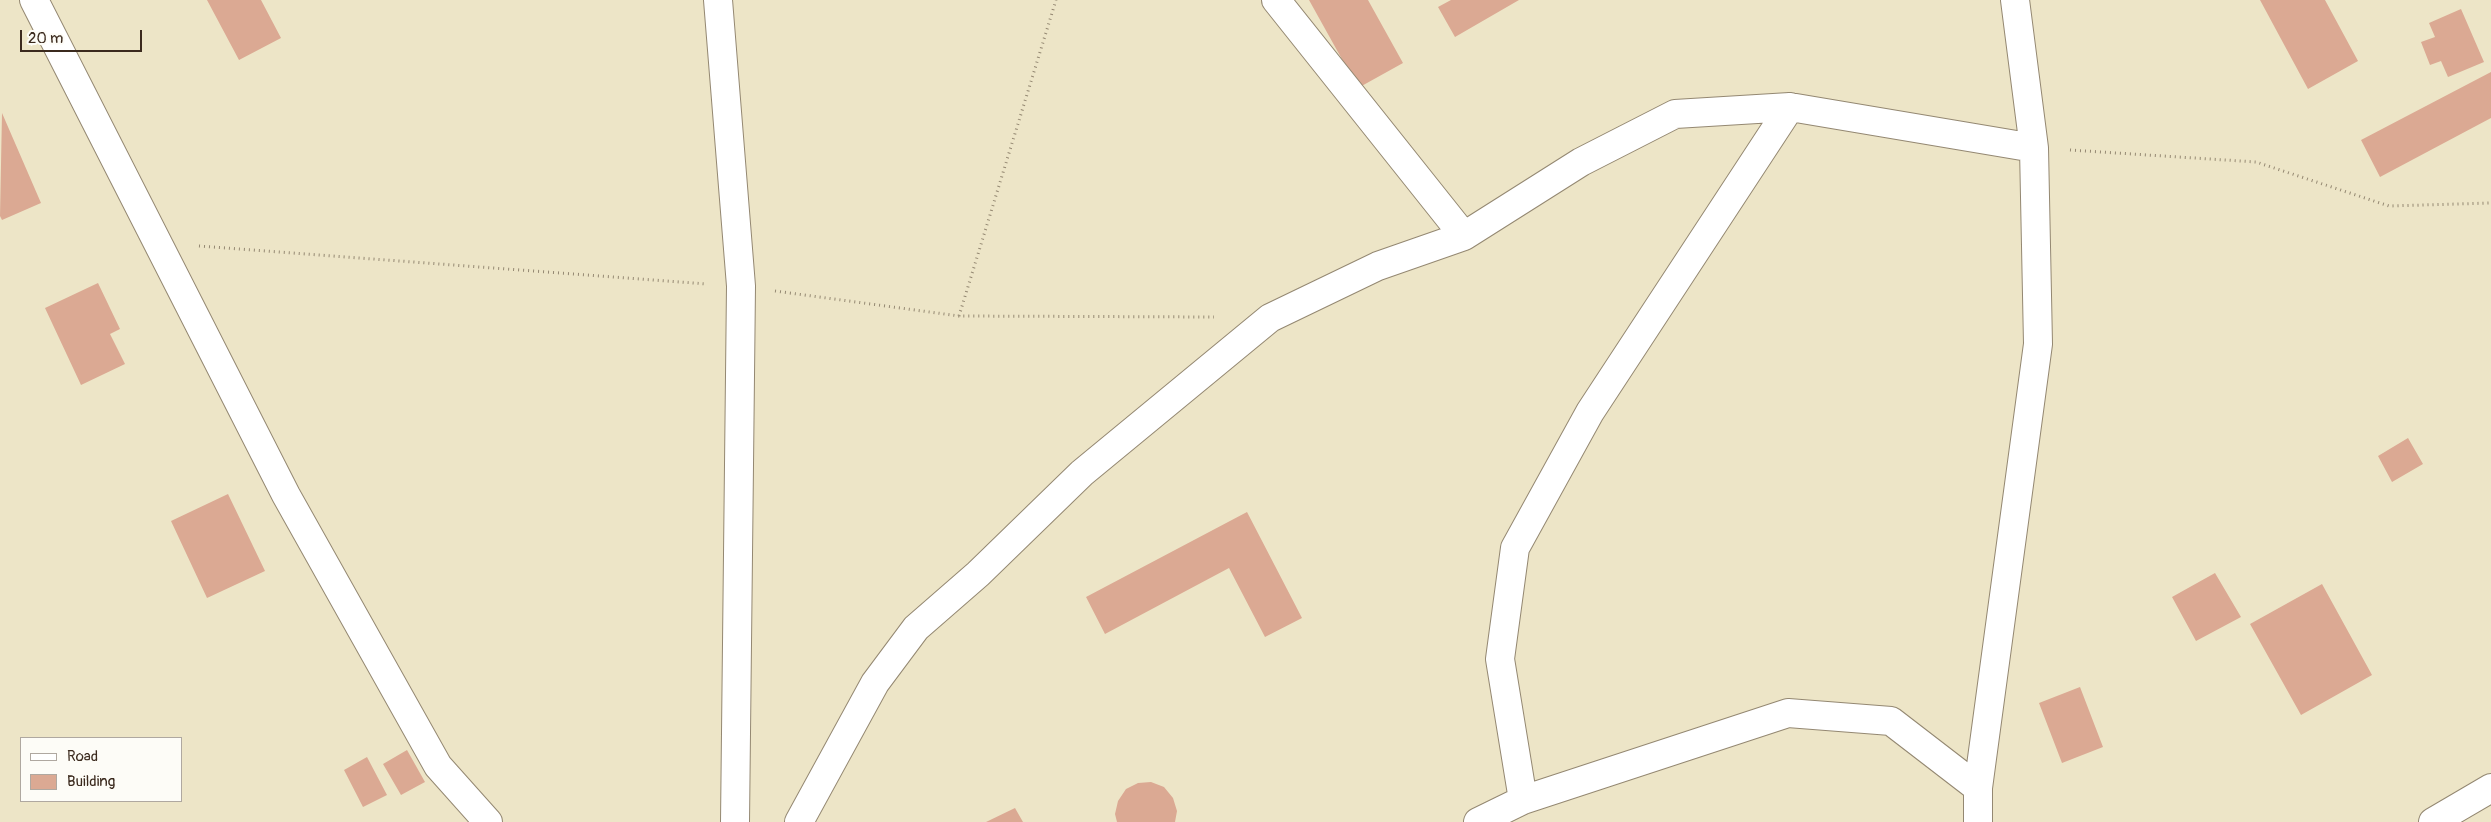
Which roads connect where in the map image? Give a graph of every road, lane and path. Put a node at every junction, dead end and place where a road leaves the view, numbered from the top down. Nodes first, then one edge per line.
1 (34, 0) edge
2 (718, 0) edge
3 (1056, 0) edge
4 (1276, 0) edge
5 (2015, 0) edge
6 (1790, 107) junction
7 (2034, 148) junction
8 (2491, 203) edge
9 (1464, 236) junction
10 (159, 243) junction
11 (741, 286) junction
12 (959, 316) junction
13 (1270, 318) junction
14 (1978, 788) junction
15 (2491, 788) edge
16 (1524, 800) junction
17 (488, 822) edge
18 (735, 822) edge
19 (799, 822) edge
20 (1478, 822) edge
21 (1978, 822) edge
22 (2433, 822) edge

1 - 10 street
2 - 11 street
3 - 12 path
4 - 9 street
5 - 7 street
6 - 7 street
6 - 9 street
6 - 16 street
7 - 8 path
7 - 14 street
9 - 13 street
10 - 11 path
10 - 17 street
11 - 12 path
11 - 18 street
12 - 13 path
13 - 19 street
14 - 16 street
14 - 21 street
15 - 22 street
16 - 20 street

